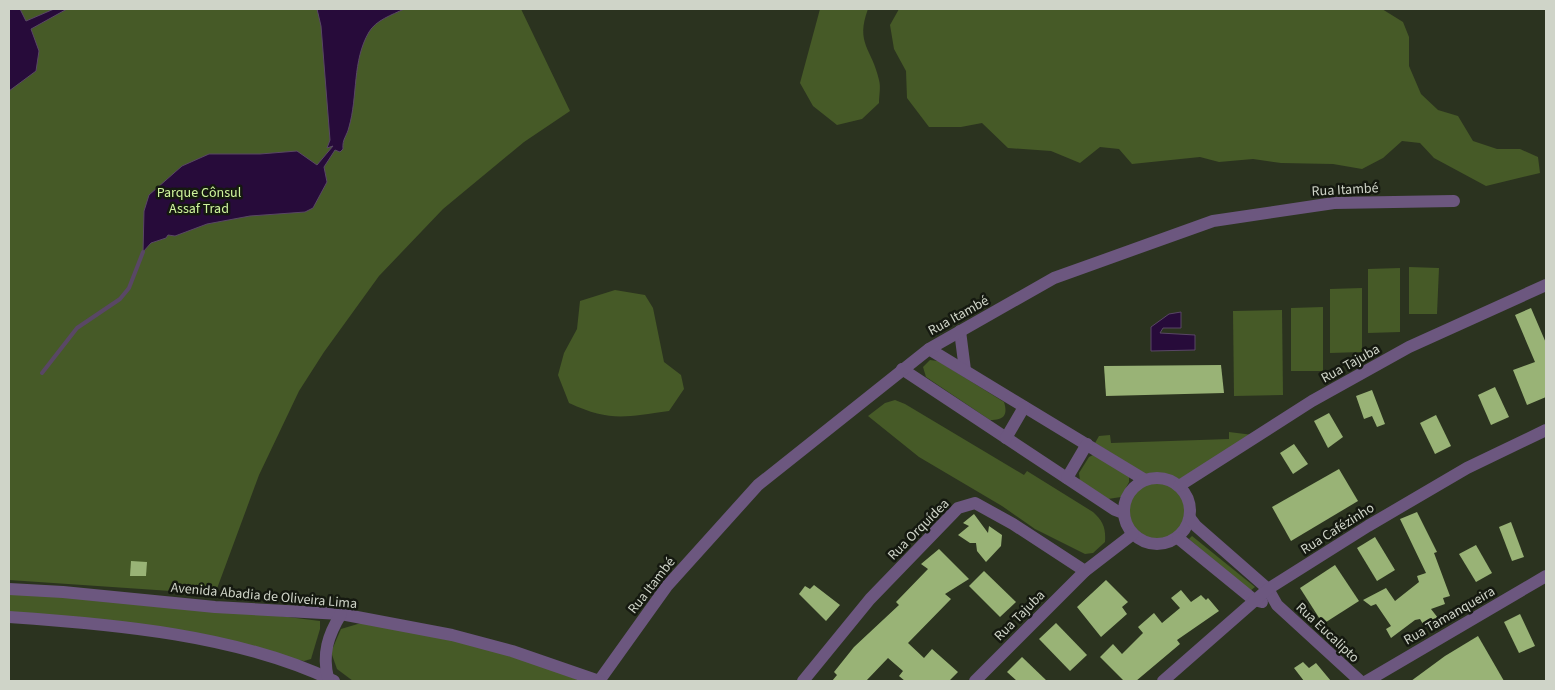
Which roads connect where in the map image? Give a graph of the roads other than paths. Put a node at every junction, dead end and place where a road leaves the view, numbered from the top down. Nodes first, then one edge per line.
1 (1454, 201) dead end
2 (1546, 285) edge
3 (960, 331) junction
4 (929, 349) junction
5 (902, 369) junction
6 (965, 370) junction
7 (1024, 407) junction
8 (1546, 430) edge
9 (1006, 438) junction
10 (1087, 444) junction
11 (1067, 478) junction
12 (1145, 480) junction
13 (1179, 486) junction
14 (1123, 513) junction
15 (1190, 518) junction
16 (1133, 534) junction
17 (1178, 538) junction
18 (1084, 571) junction
19 (1546, 576) edge
20 (9, 588) edge
21 (1268, 589) junction
22 (1254, 600) junction
23 (1277, 605) junction
24 (340, 614) junction
25 (9, 617) edge
26 (331, 680) edge
27 (599, 681) edge
28 (803, 681) edge
29 (975, 681) edge
30 (1163, 681) edge
31 (1360, 681) edge
32 (1367, 681) edge

1 - 3 street, Rua Itambé
2 - 13 street, Rua Tajuba
3 - 4 street, Rua Itambé
3 - 6 street
4 - 5 street, Rua Itambé
4 - 6 street
5 - 9 street
5 - 27 street, Rua Itambé
6 - 7 street
7 - 9 street
7 - 10 street
8 - 21 street, Rua Cafézinho
9 - 11 street
10 - 11 street
10 - 12 street
11 - 14 street
12 - 13 street
12 - 14 street
13 - 15 street
14 - 16 street
15 - 17 street
15 - 21 street, Rua Eucalipto
16 - 17 street
16 - 18 street, Rua Tajuba
17 - 22 street
18 - 28 street, Rua Orquídea
18 - 29 street, Rua Tajuba
19 - 32 street, Rua Tamanqueira
20 - 24 street, Avenida Abadia de Oliveira Lima
21 - 22 street, Rua Cafézinho
21 - 23 street, Rua Eucalipto
22 - 23 street, Rua Eucalipto
22 - 30 street, Rua Cafézinho
23 - 31 street, Rua Eucalipto
24 - 26 street
24 - 27 street, Avenida Abadia de Oliveira Lima
25 - 26 street

